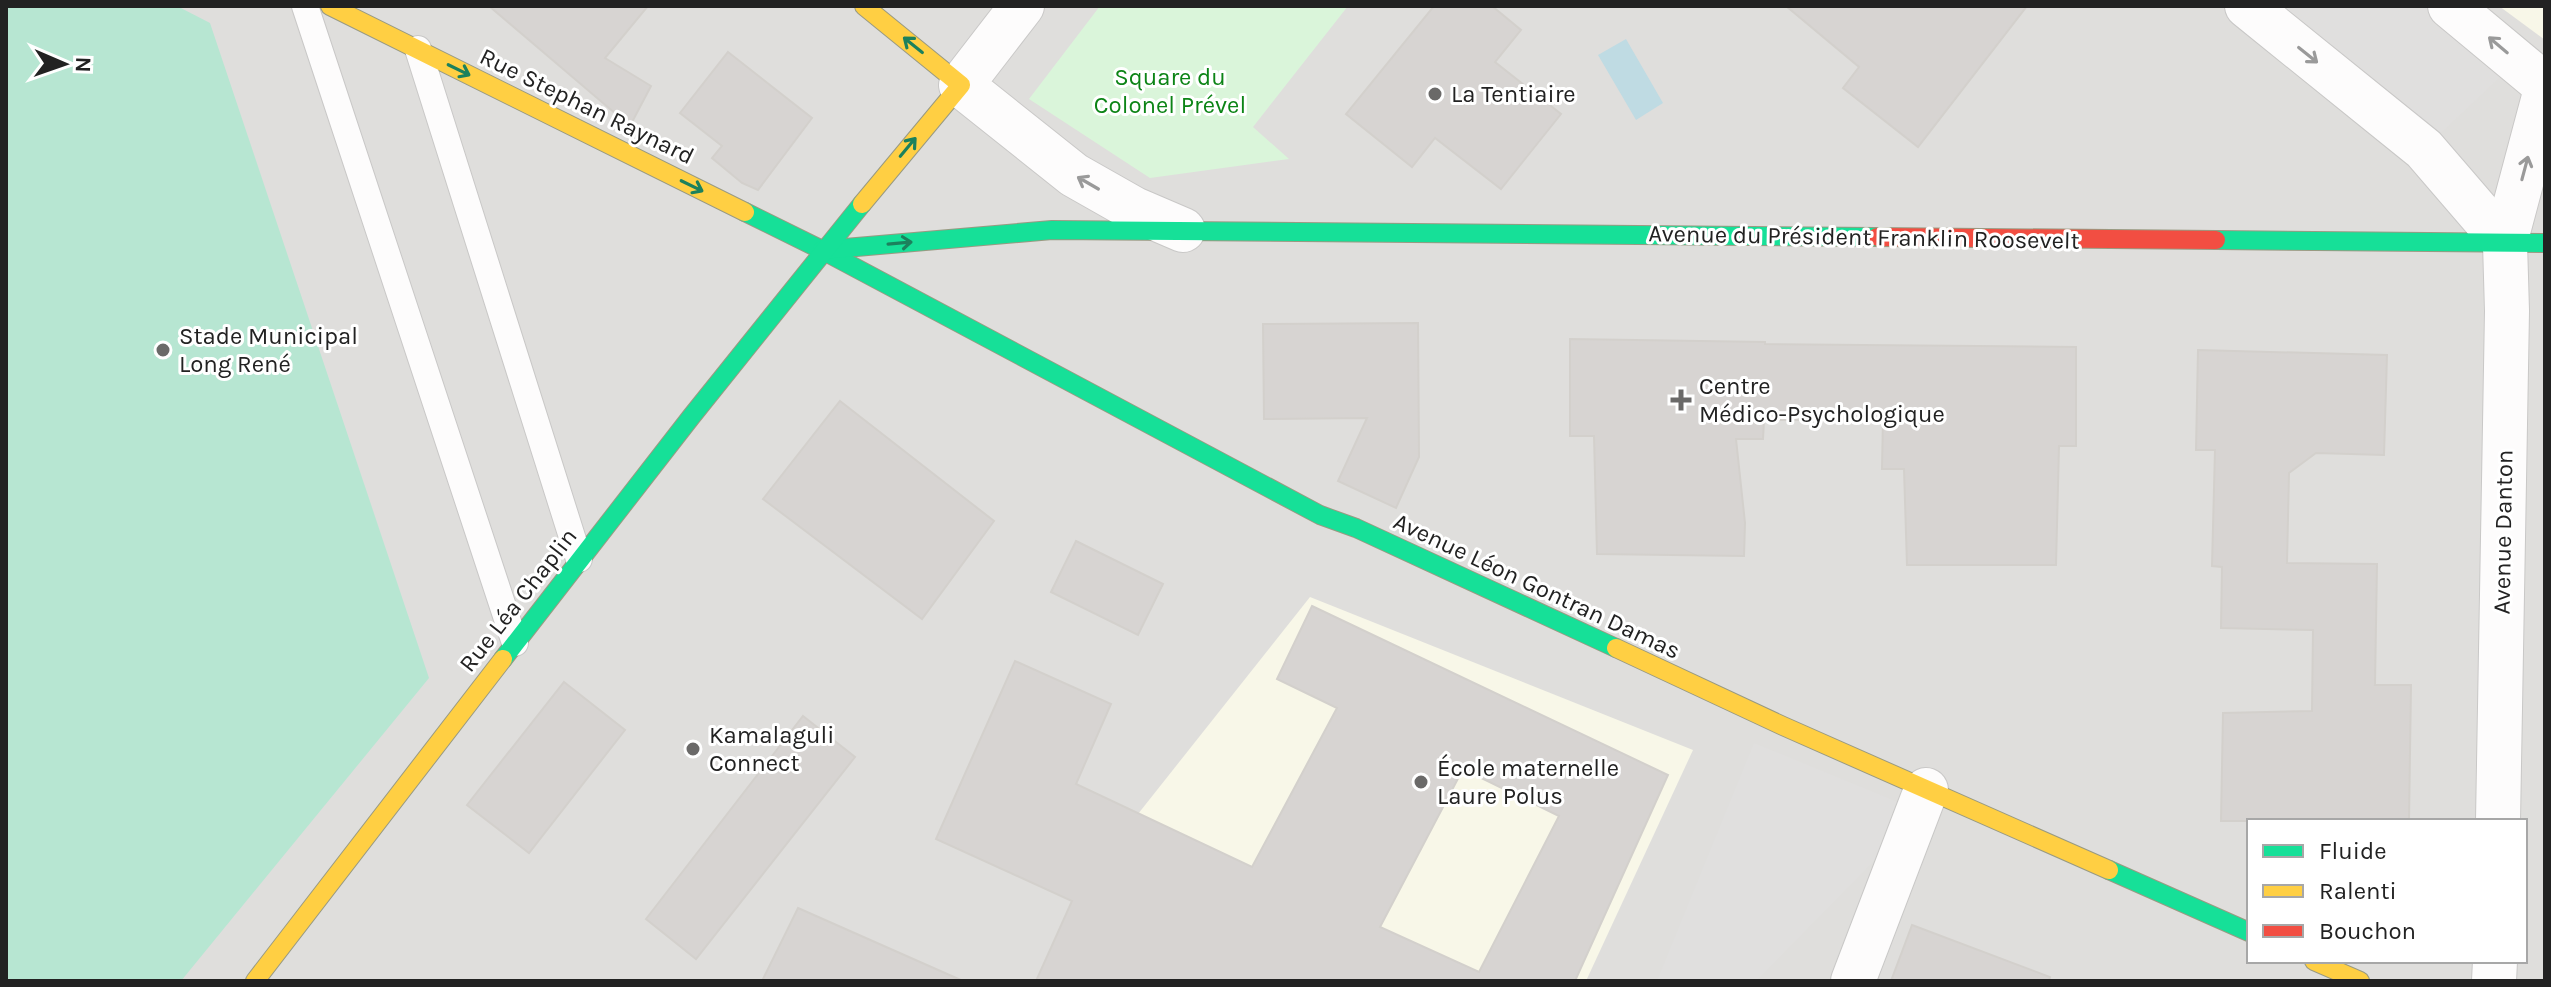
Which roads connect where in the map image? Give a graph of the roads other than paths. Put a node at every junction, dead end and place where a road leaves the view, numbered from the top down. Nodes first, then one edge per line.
1 (305, 6) edge
2 (864, 6) edge
3 (1022, 6) edge
4 (2247, 6) edge
5 (2450, 6) edge
6 (337, 7) edge
7 (418, 49) junction
8 (961, 85) junction
9 (2545, 85) edge
10 (2545, 93) edge
11 (1183, 230) junction
12 (2525, 243) edge
13 (822, 250) junction
14 (579, 559) junction
15 (515, 643) junction
16 (1926, 790) junction
17 (2498, 819) edge
18 (2247, 931) edge
19 (2319, 963) edge
20 (255, 981) edge
21 (1853, 981) edge
22 (2360, 981) edge

1 - 15 lane
8 -> 2 street
3 - 8 street
4 -> 12 street
9 -> 5 street
6 - 7 street, Rue Stephan Raynard
7 -> 13 street, Rue Stephan Raynard
7 - 14 lane
11 -> 8 street, Avenue du Président Franklin Roosevelt
13 -> 8 street, Rue Léa Chaplin
12 -> 10 street, Avenue Danton
11 - 12 street, Avenue du Président Franklin Roosevelt
13 -> 11 street, Avenue du Président Franklin Roosevelt
12 - 17 street, Avenue Danton
13 - 14 street, Rue Léa Chaplin
13 - 16 street, Avenue Léon Gontran Damas
14 - 15 street, Rue Léa Chaplin
15 - 20 street, Rue Léa Chaplin
16 - 18 street, Avenue Léon Gontran Damas
16 - 21 street
19 - 22 street

